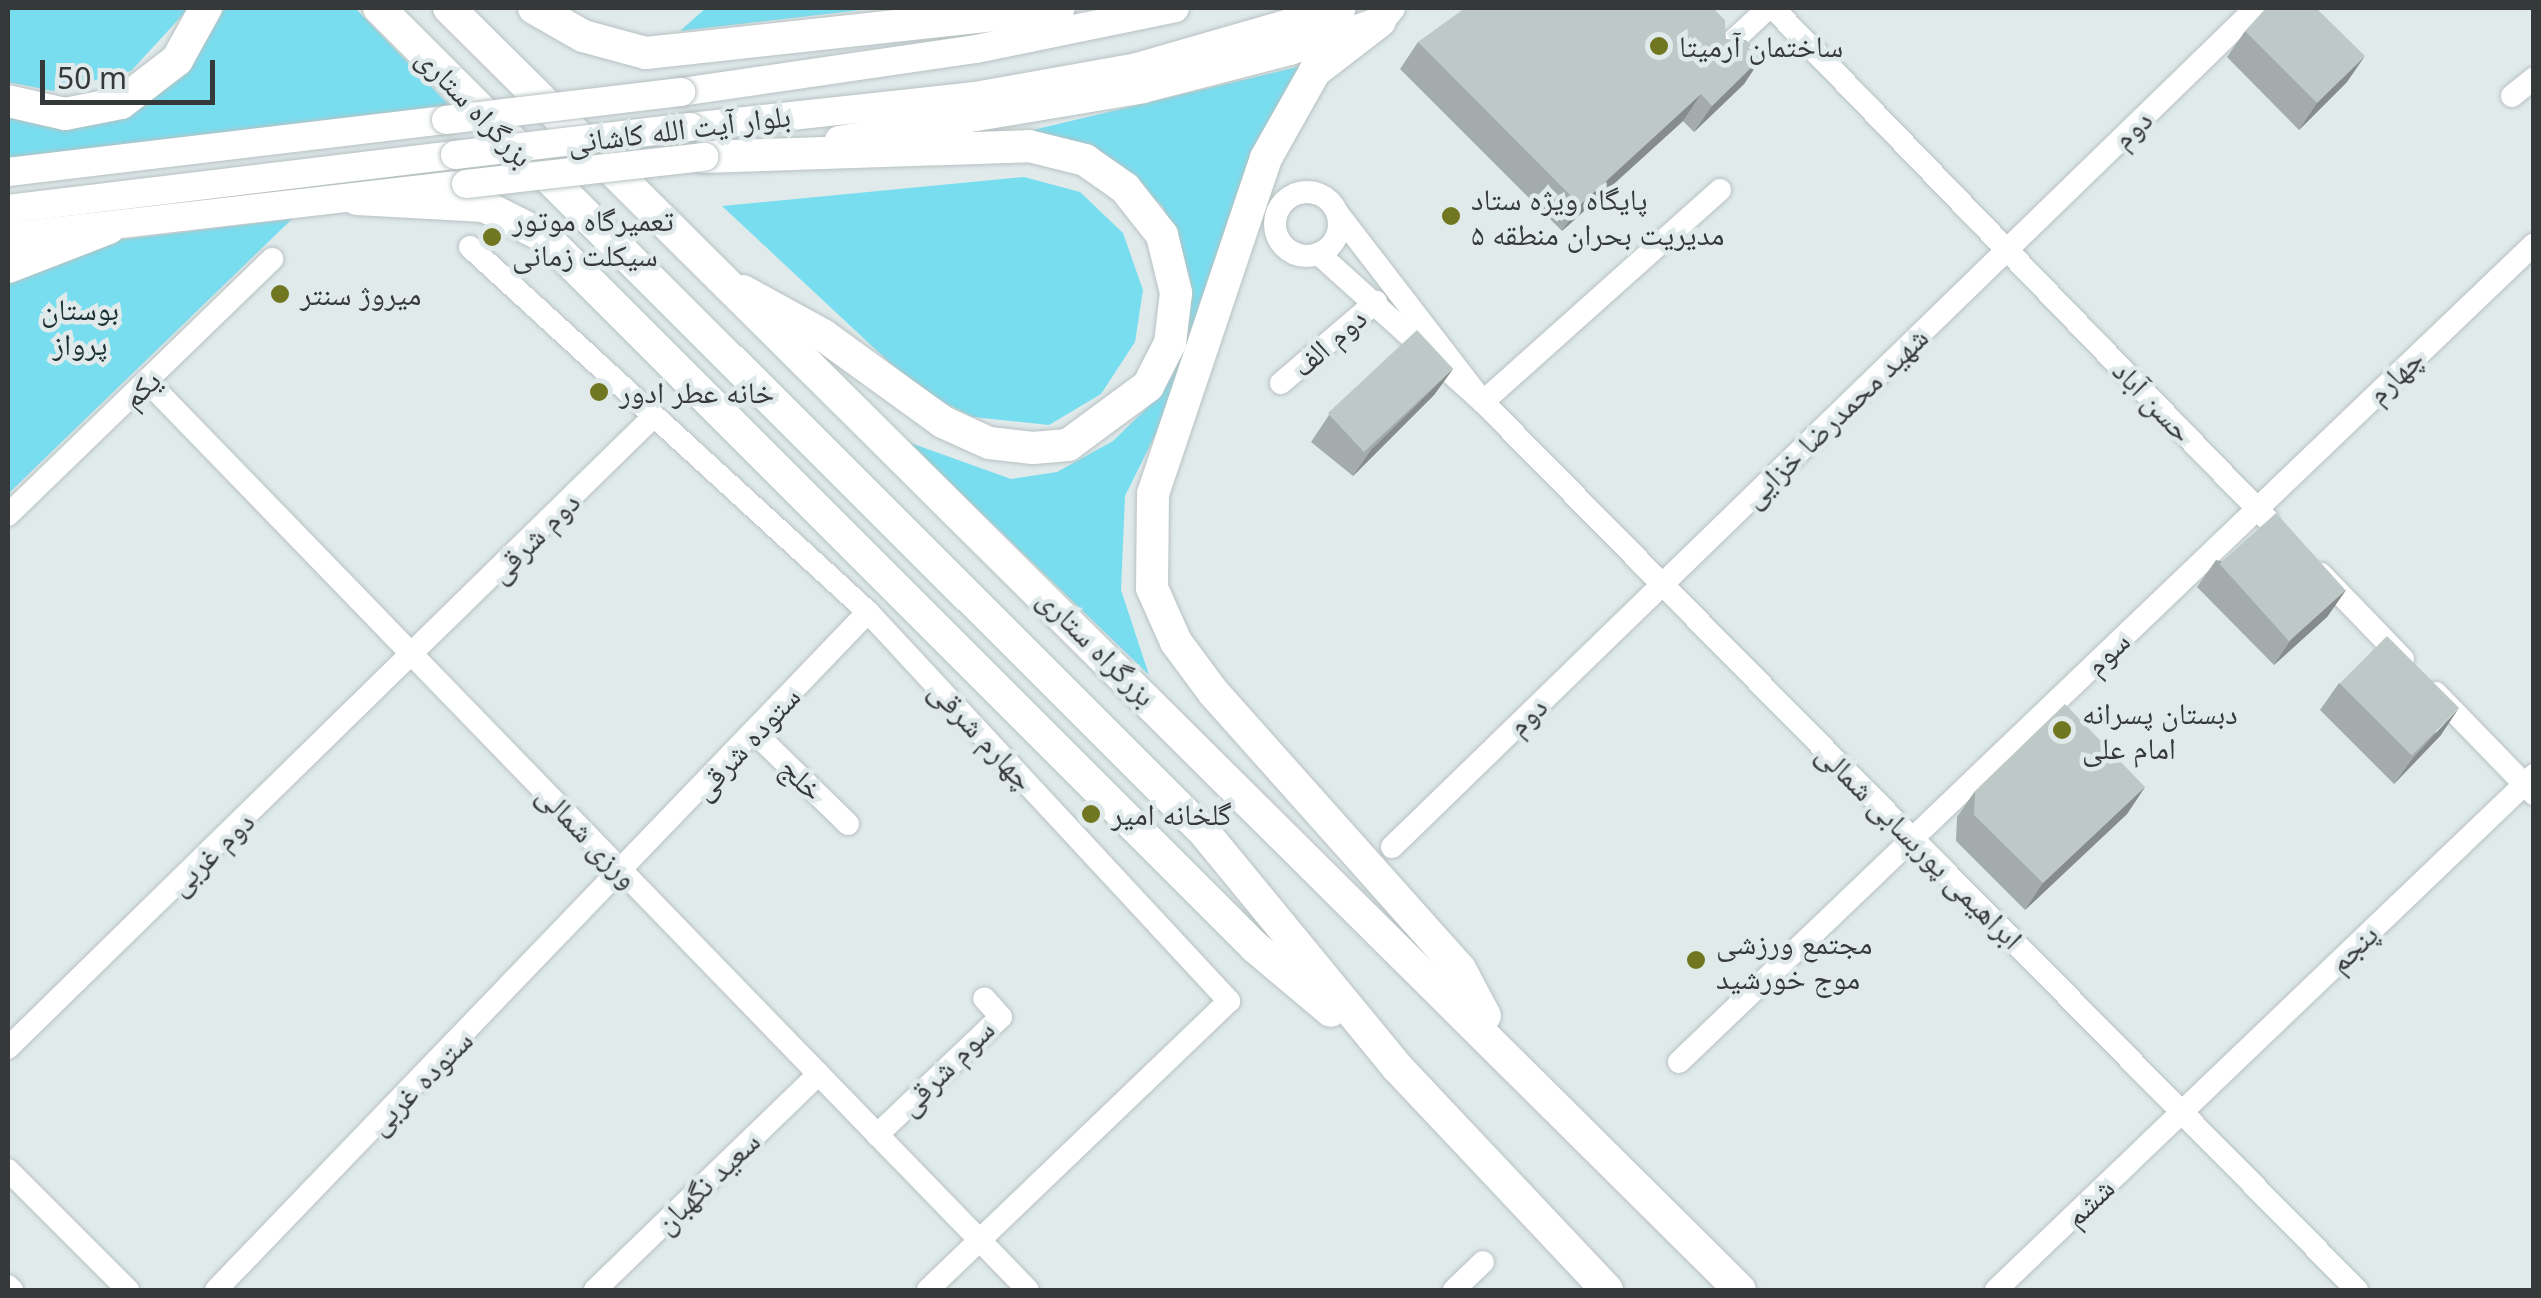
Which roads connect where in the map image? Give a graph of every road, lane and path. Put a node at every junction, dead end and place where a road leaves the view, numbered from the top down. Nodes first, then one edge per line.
1 (206, 8) edge
2 (379, 8) edge
3 (449, 8) edge
4 (1059, 8) edge
5 (1175, 8) edge
6 (1342, 8) edge
7 (1770, 8) edge
8 (2256, 8) edge
9 (538, 9) edge
10 (1385, 14) edge
11 (1718, 54) edge
12 (2534, 78) edge
13 (2512, 96) dead end
14 (8, 102) edge
15 (697, 142) junction
16 (8, 172) edge
17 (1720, 190) dead end
18 (357, 199) junction
19 (8, 209) edge
20 (1338, 214) junction
21 (108, 228) junction
22 (8, 237) edge
23 (2534, 244) edge
24 (470, 247) dead end
25 (2007, 250) junction
26 (1319, 254) junction
27 (272, 259) dead end
28 (8, 267) edge
29 (704, 271) junction
30 (1376, 302) junction
31 (148, 382) junction
32 (1281, 383) dead end
33 (1483, 402) junction
34 (653, 417) junction
35 (2258, 508) junction
36 (8, 516) edge
37 (1662, 584) junction
38 (868, 612) junction
39 (414, 658) junction
40 (756, 733) junction
41 (2530, 784) edge
42 (848, 824) dead end
43 (1913, 839) junction
44 (1392, 847) dead end
45 (625, 874) junction
46 (984, 998) dead end
47 (1498, 1042) junction
48 (8, 1048) edge
49 (1679, 1062) dead end
50 (1396, 1067) junction
51 (818, 1074) junction
52 (2182, 1113) junction
53 (877, 1135) junction
54 (8, 1170) edge
55 (980, 1241) junction
56 (1483, 1262) dead end
57 (128, 1290) edge
58 (216, 1290) edge
59 (594, 1290) edge
60 (928, 1290) edge
61 (1028, 1290) edge
62 (1454, 1290) edge
63 (1606, 1290) edge
64 (1740, 1290) edge
65 (1996, 1290) edge
66 (2357, 1290) edge

1 - 14 highway
2 - 50 highway, بزرگراه ستاری
3 - 29 highway, بزرگراه ستاری
4 - 9 highway
5 - 16 main road, بلوار آیت الله کاشانی, bridge
6 - 15 main road, بلوار آیت الله کاشانی
7 - 11 street
7 - 25 street, حسن آباد
8 - 25 street, دوم
10 - 15 main road
10 - 47 highway
12 - 13 street
15 - 18 main road, bridge
15 - 19 main road, بلوار آیت الله کاشانی, bridge
15 - 29 highway
17 - 33 street
18 - 21 main road
18 - 50 highway
20 - 26 street
20 - 26 street
20 - 33 street, ابراهیمی پوربسابی شمالی
21 - 22 main road
21 - 28 highway
23 - 35 street, چهارم
24 - 34 street, چهارم شرقی
25 - 35 street, حسن آباد
25 - 37 street, شهید محمدرضا خزایی
26 - 30 street, ابراهیمی پوربسابی شمالی
27 - 31 street, یکم
29 - 47 highway, بزرگراه ستاری
30 - 32 street, دوم الف
30 - 33 street, ابراهیمی پوربسابی شمالی
31 - 36 street, یکم
31 - 39 street, ورزی شمالی
33 - 37 street, ابراهیمی پوربسابی شمالی
34 - 38 street, چهارم شرقی
34 - 39 street, دوم شرقی
35 - 41 street, حسن آباد
35 - 43 street, سوم
37 - 43 street, ابراهیمی پوربسابی شمالی
37 - 44 street, دوم
38 - 40 street, ستوده شرقی
38 - 55 street, چهارم شرقی
39 - 45 street, ورزی شمالی
39 - 48 street, دوم غربی
40 - 42 street, خلج
40 - 45 street, ستوده شرقی
41 - 52 street, پنجم
43 - 49 street
43 - 52 street, ابراهیمی پوربسابی شمالی
45 - 51 street, ورزی شمالی
45 - 58 street, ستوده غربی
46 - 53 street, سوم شرقی
47 - 64 highway, بزرگراه ستاری
50 - 63 highway, بزرگراه ستاری
51 - 53 street, ورزی شمالی
51 - 59 street, سعید نگهبان
52 - 65 street, ششم
52 - 66 street, ابراهیمی پوربسابی شمالی
53 - 55 street, ورزی شمالی
54 - 57 street
55 - 60 street
55 - 61 street, ورزی شمالی
56 - 62 street

